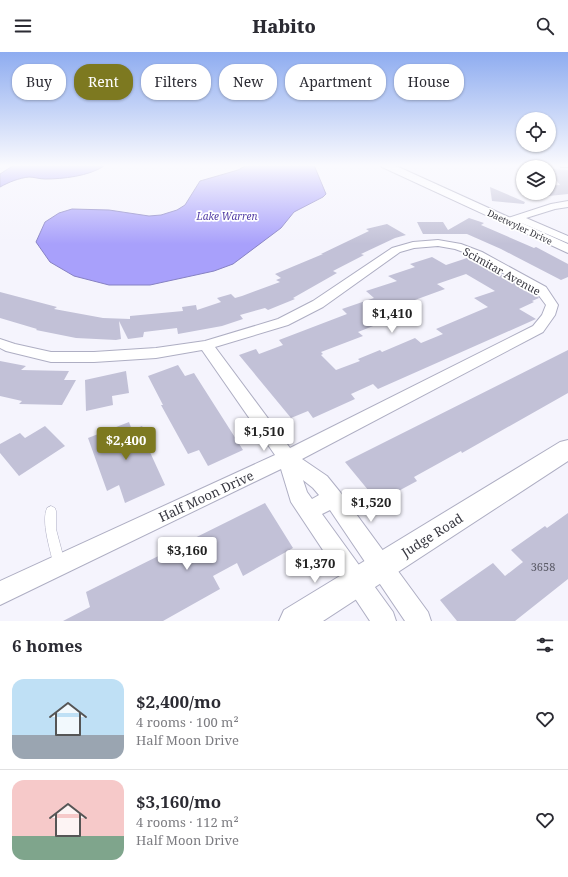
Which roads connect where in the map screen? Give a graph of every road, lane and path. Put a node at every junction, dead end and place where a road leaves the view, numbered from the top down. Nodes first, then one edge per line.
1 (449, 192) edge
2 (568, 204) edge
3 (513, 219) junction
4 (568, 240) edge
5 (568, 249) edge
6 (538, 329) joint
7 (0, 343) edge
8 (206, 345) junction
9 (568, 449) edge
10 (288, 458) junction
11 (333, 498) junction
12 (51, 511) dead end
13 (308, 511) junction
14 (59, 565) junction
15 (381, 567) junction
16 (357, 583) junction
17 (0, 593) edge
18 (295, 621) edge
19 (384, 621) edge
20 (420, 621) edge

1 - 3 street, Daetwyler Drive
2 - 3 street
3 - 4 street, Daetwyler Drive
3 - 5 street, Daetwyler Drive
6 - 8 street, Scimitar Avenue
6 - 10 street, Half Moon Drive
7 - 8 street
8 - 10 street
9 - 15 street, Judge Road
10 - 11 street
10 - 13 street
10 - 14 street, Half Moon Drive
11 - 13 street
11 - 15 street
12 - 14 lane
13 - 16 street
14 - 17 street, Half Moon Drive
15 - 16 street, Judge Road
15 - 20 street
16 - 18 street, Judge Road
16 - 19 street

